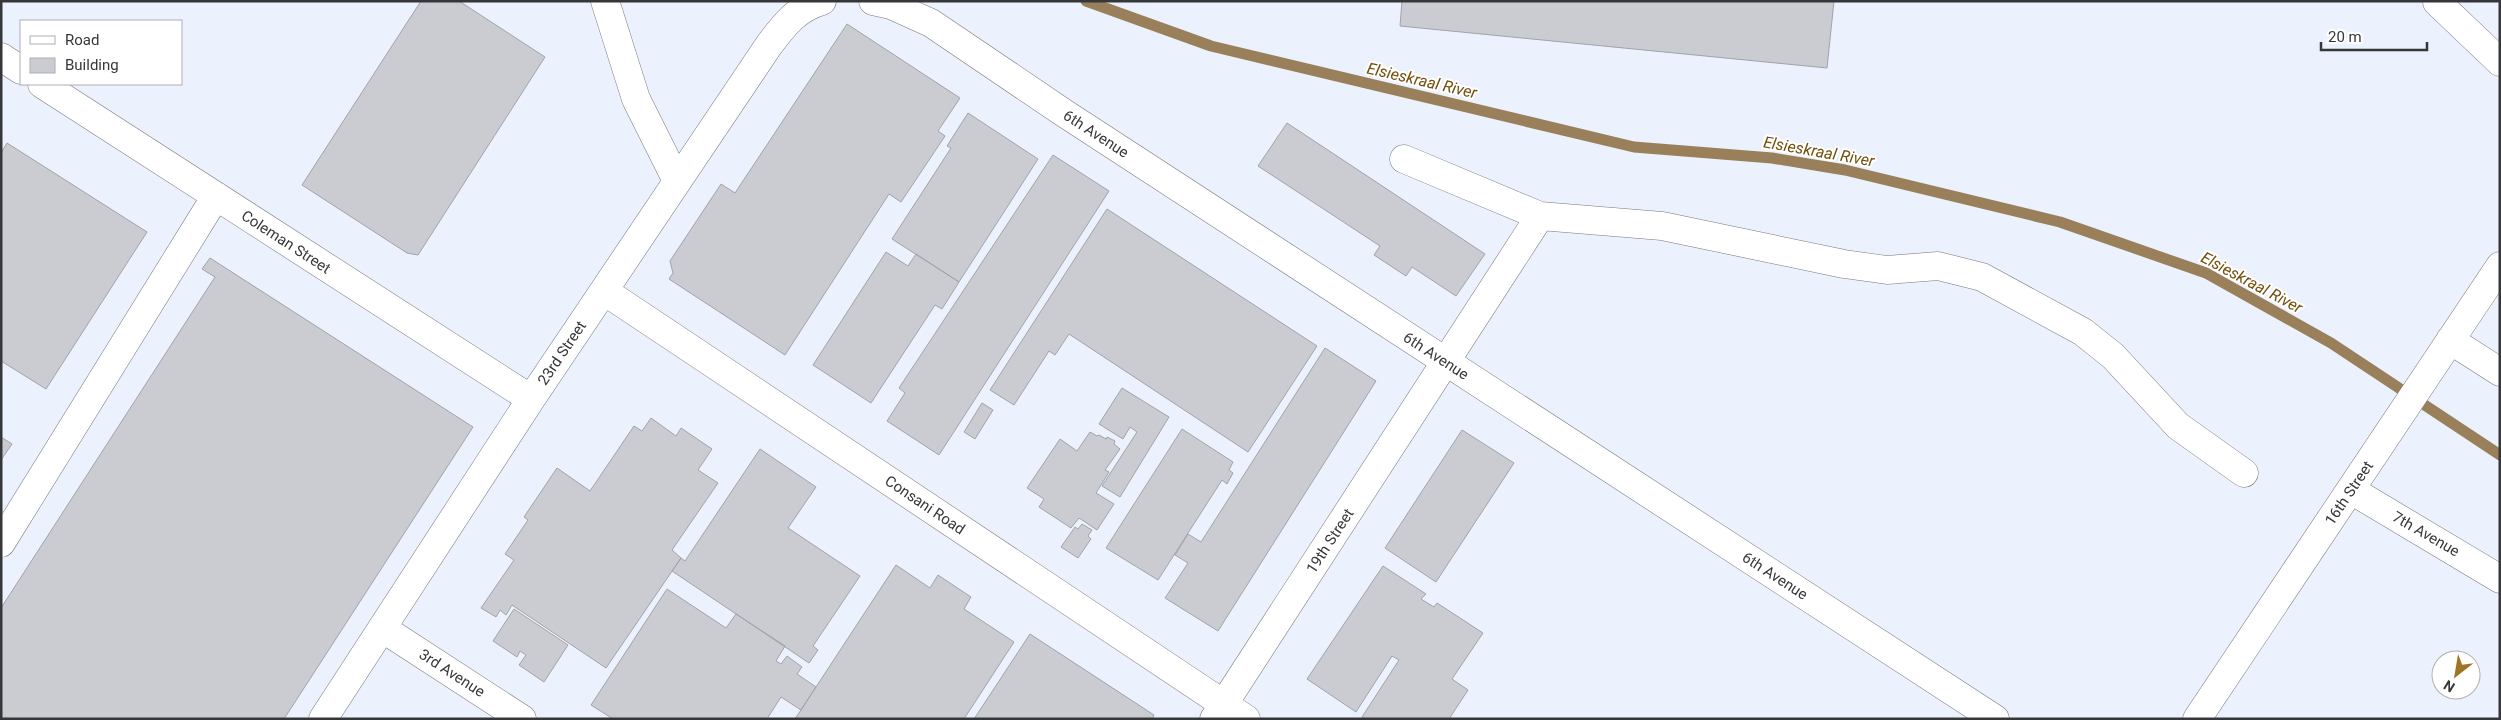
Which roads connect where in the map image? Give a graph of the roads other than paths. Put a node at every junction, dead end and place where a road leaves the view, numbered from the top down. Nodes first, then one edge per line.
1 (604, 1) edge
2 (872, 1) edge
3 (820, 2) edge
4 (2437, 2) edge
5 (1, 57) edge
6 (2500, 62) edge
7 (20, 69) edge
8 (44, 85) edge
9 (1404, 159) dead end
10 (678, 181) junction
11 (216, 196) junction
12 (1540, 216) junction
13 (2500, 266) edge
14 (604, 291) junction
15 (2443, 351) junction
16 (1446, 362) junction
17 (2500, 372) edge
18 (531, 399) junction
19 (2244, 473) dead end
20 (2351, 490) junction
21 (1, 543) edge
22 (2500, 579) edge
23 (382, 628) junction
24 (1228, 714) edge
25 (323, 719) edge
26 (522, 719) edge
27 (1995, 719) edge
28 (2198, 719) edge

1 - 10 street
2 - 16 street, 6th Avenue
3 - 10 street, 23rd Street
4 - 6 street
5 - 7 street
8 - 11 street, Coleman Street
9 - 12 street
10 - 14 street, 23rd Street
11 - 18 street, Coleman Street
11 - 21 street
12 - 16 street, 19th Street
12 - 19 street
13 - 15 street, 16th Street
14 - 18 street, 23rd Street
14 - 24 street, Consani Road
15 - 17 street
15 - 20 street, 16th Street
16 - 24 street, 19th Street
16 - 27 street, 6th Avenue
18 - 23 street, 23rd Street
20 - 22 street, 7th Avenue
20 - 28 street, 16th Street
23 - 25 street, 23rd Street
23 - 26 street, 3rd Avenue

